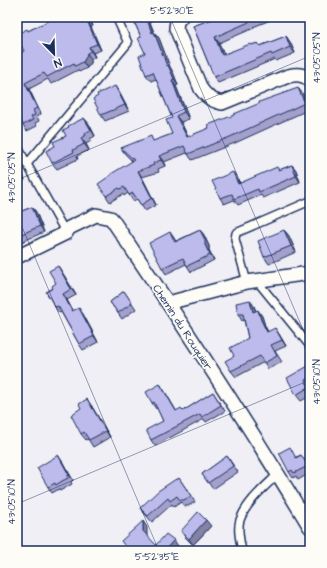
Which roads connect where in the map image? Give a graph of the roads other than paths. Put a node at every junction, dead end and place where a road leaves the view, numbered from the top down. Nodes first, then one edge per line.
1 (116, 17) edge
2 (181, 17) edge
3 (310, 80) edge
4 (17, 145) edge
5 (27, 164) junction
6 (310, 201) edge
7 (62, 226) dead end
8 (17, 257) edge
9 (310, 273) edge
10 (252, 281) junction
11 (168, 303) junction
12 (310, 346) edge
13 (278, 474) junction
14 (310, 527) edge
15 (242, 551) edge

1 - 5 lane
2 - 3 street
4 - 5 lane
5 - 7 lane
6 - 10 lane
8 - 11 street, Chemin du Rouquier
9 - 10 street
10 - 11 street
10 - 12 lane
11 - 13 street, Chemin du Rouquier
13 - 14 street, Chemin du Rouquier
13 - 15 lane

